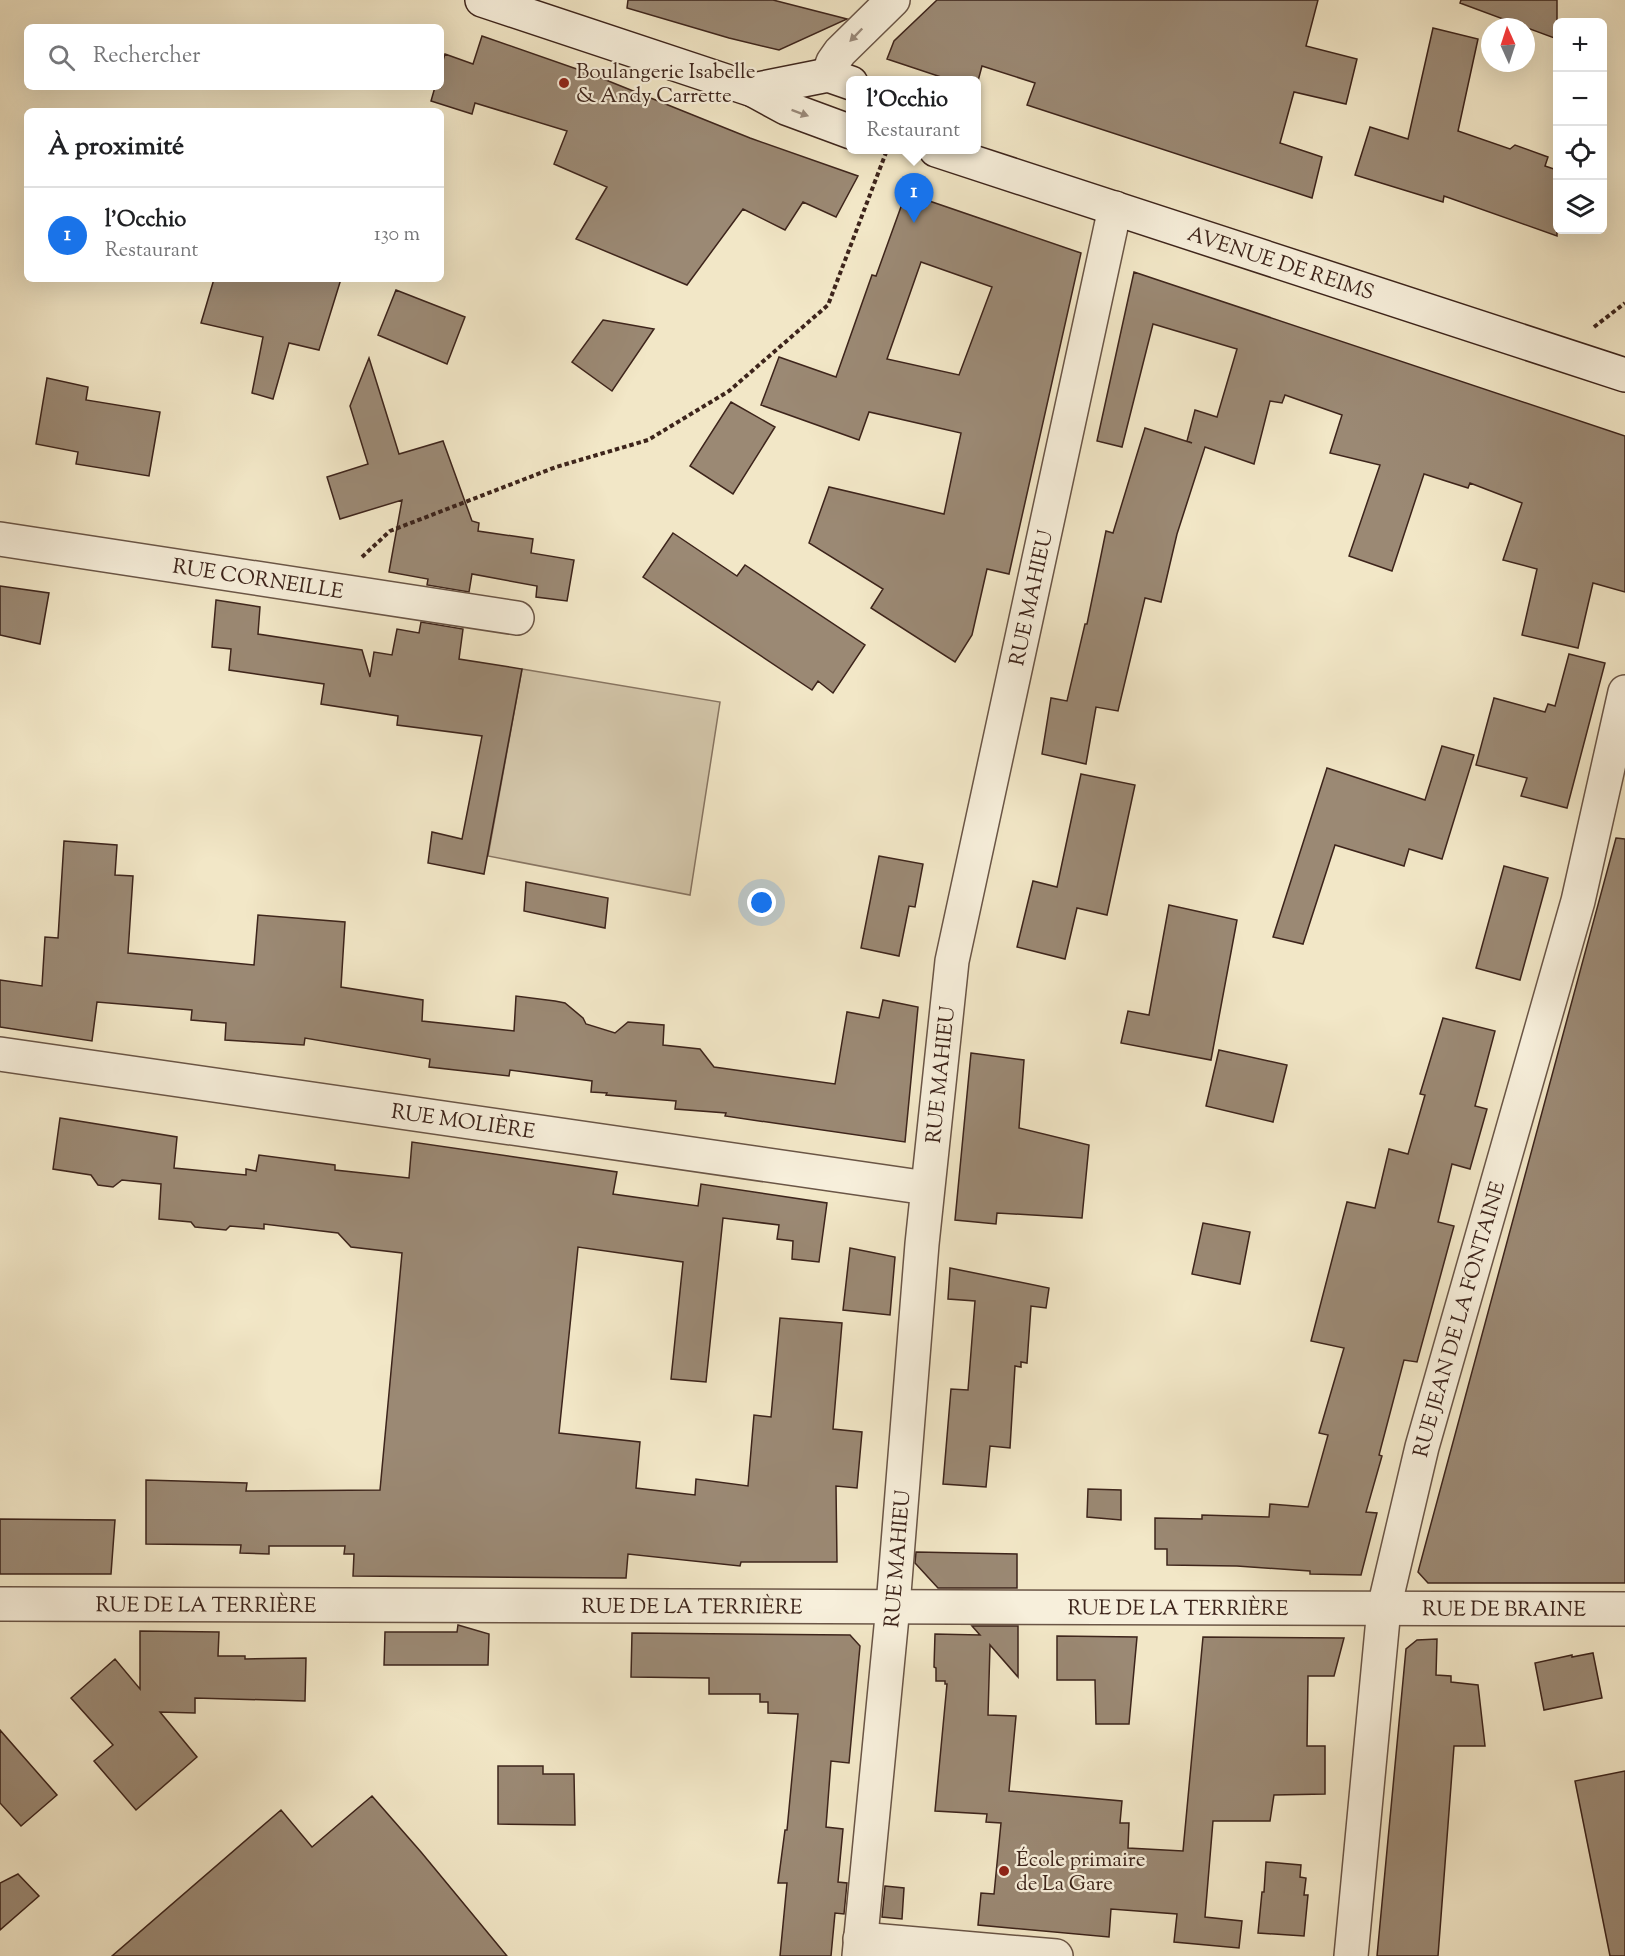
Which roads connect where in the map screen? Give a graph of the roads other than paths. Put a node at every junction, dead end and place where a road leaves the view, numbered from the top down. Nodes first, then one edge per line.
1 (482, 0) edge
2 (893, 0) edge
3 (840, 79) edge
4 (753, 90) junction
5 (846, 111) edge
6 (846, 130) edge
7 (948, 154) edge
8 (1115, 208) junction
9 (1625, 375) edge
10 (0, 539) edge
11 (517, 618) dead end
12 (1625, 692) edge
13 (0, 1054) edge
14 (927, 1188) junction
15 (0, 1604) edge
16 (893, 1606) junction
17 (1384, 1608) junction
18 (1625, 1609) edge
19 (859, 1947) edge
20 (1056, 1956) edge
21 (1351, 1956) edge

1 - 4 street
2 -> 3 street
3 - 4 street
3 - 5 street
4 -> 6 street
7 - 8 street, AVENUE DE REIMS
8 - 9 street, AVENUE DE REIMS
8 - 14 street, RUE MAHIEU
10 - 11 street, RUE CORNEILLE
12 - 17 street, RUE JEAN DE LA FONTAINE
13 - 14 street, RUE MOLIÈRE
14 - 16 street, RUE MAHIEU
15 - 16 street, RUE DE LA TERRIÈRE
16 - 17 street, RUE DE LA TERRIÈRE
16 - 19 street, RUE MAHIEU
17 - 18 street, RUE DE BRAINE
17 - 21 street, RUE JEAN DE LA FONTAINE
19 - 20 street

